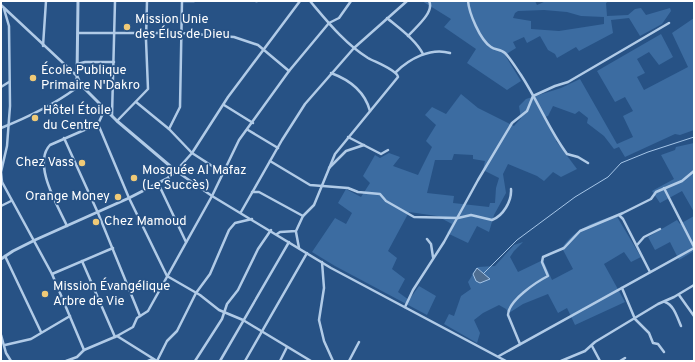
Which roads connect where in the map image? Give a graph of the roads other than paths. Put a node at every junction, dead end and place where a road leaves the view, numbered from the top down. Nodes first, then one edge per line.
1 (46, 1) edge
2 (78, 1) edge
3 (115, 1) edge
4 (147, 1) edge
5 (182, 1) edge
6 (194, 1) edge
7 (300, 1) edge
8 (310, 1) edge
9 (351, 1) edge
10 (407, 1) edge
11 (429, 1) edge
12 (468, 1) edge
13 (1, 5) edge
14 (4, 9) junction
15 (387, 18) junction
16 (329, 23) junction
17 (669, 24) dead end
18 (78, 33) junction
19 (115, 33) junction
20 (146, 33) junction
21 (181, 33) junction
22 (408, 36) junction
23 (43, 46) junction
24 (354, 48) junction
25 (262, 49) junction
26 (450, 53) dead end
27 (424, 54) junction
28 (114, 62) junction
29 (77, 64) junction
30 (289, 71) junction
31 (396, 72) junction
32 (331, 73) junction
33 (77, 76) junction
34 (9, 82) junction
35 (1, 87) edge
36 (533, 96) junction
37 (136, 102) junction
38 (224, 105) junction
39 (105, 109) junction
40 (370, 112) junction
41 (112, 116) junction
42 (117, 121) junction
43 (253, 123) junction
44 (98, 124) junction
45 (9, 125) junction
46 (1, 128) edge
47 (169, 129) junction
48 (248, 130) junction
49 (348, 137) junction
50 (64, 138) junction
51 (365, 145) junction
52 (278, 148) junction
53 (388, 150) dead end
54 (192, 153) junction
55 (270, 161) junction
56 (588, 163) dead end
57 (2, 164) edge
58 (329, 168) junction
59 (176, 171) junction
60 (694, 171) edge
61 (223, 173) junction
62 (158, 184) junction
63 (323, 187) junction
64 (664, 188) junction
65 (511, 189) dead end
66 (252, 192) junction
67 (212, 196) junction
68 (130, 198) junction
69 (12, 201) junction
70 (1, 206) edge
71 (241, 212) junction
72 (98, 213) junction
73 (619, 215) junction
74 (303, 216) junction
75 (458, 218) junction
76 (252, 219) junction
77 (67, 226) junction
78 (660, 229) dead end
79 (270, 230) junction
80 (296, 231) junction
81 (277, 234) junction
82 (427, 239) dead end
83 (35, 240) junction
84 (186, 242) junction
85 (289, 242) junction
86 (637, 245) junction
87 (694, 247) edge
88 (113, 248) junction
89 (299, 248) junction
90 (307, 252) junction
91 (5, 256) junction
92 (433, 257) junction
93 (1, 259) edge
94 (82, 261) junction
95 (322, 262) junction
96 (650, 272) junction
97 (52, 274) junction
98 (167, 276) junction
99 (694, 285) edge
100 (622, 288) junction
101 (196, 293) junction
102 (679, 295) junction
103 (662, 302) junction
104 (405, 307) junction
105 (225, 312) junction
106 (70, 316) junction
107 (140, 316) junction
108 (694, 316) edge
109 (635, 318) junction
110 (243, 320) junction
111 (681, 326) dead end
112 (41, 332) junction
113 (262, 332) junction
114 (1, 335) edge
115 (116, 337) junction
116 (359, 342) dead end
117 (520, 344) junction
118 (4, 346) junction
119 (592, 346) junction
120 (287, 348) junction
121 (84, 350) junction
122 (664, 352) dead end
123 (498, 357) junction
124 (153, 358) junction
125 (625, 358) dead end
126 (11, 361) edge
127 (66, 361) edge
128 (148, 361) edge
129 (157, 361) edge
130 (195, 361) edge
131 (220, 361) edge
132 (246, 361) edge
133 (280, 361) edge
134 (312, 361) edge
135 (333, 361) edge
136 (349, 361) edge
137 (506, 361) edge
138 (561, 361) edge
139 (600, 361) edge
140 (620, 361) edge

1 - 23 street
2 - 18 street
3 - 19 street
4 - 20 street
5 - 6 street
5 - 21 street
7 - 25 street
8 - 16 street
9 - 16 street
10 - 15 street
11 - 22 street
12 - 36 street
13 - 14 street
14 - 23 street
14 - 34 street
15 - 22 street
15 - 24 street
16 - 24 street
16 - 30 street
17 - 36 street
18 - 19 street
18 - 29 street
19 - 20 street
19 - 28 street
20 - 21 street
20 - 37 street
21 - 25 street
21 - 47 street
22 - 27 street
23 - 33 street
24 - 31 street
24 - 32 street
25 - 30 street
25 - 38 street
26 - 27 street
27 - 31 street
28 - 29 street
28 - 41 street
29 - 33 street
30 - 43 street
31 - 40 street
32 - 40 street
32 - 52 street
33 - 39 street
33 - 45 street
34 - 35 street
34 - 45 street
36 - 56 street
36 - 75 street
37 - 42 street
37 - 47 street
38 - 43 street
38 - 54 street
39 - 41 street
39 - 44 street
40 - 49 street
41 - 42 street
42 - 59 street
43 - 48 street
44 - 50 street
44 - 68 street
45 - 46 street
45 - 57 street
47 - 54 street
48 - 52 street
48 - 61 street
49 - 51 street
49 - 58 street
50 - 72 street
50 - 77 street
51 - 53 street
51 - 58 street
52 - 55 street
54 - 59 street
54 - 61 street
55 - 63 street
55 - 66 street
57 - 69 street
58 - 63 street
59 - 62 street
59 - 67 street
60 - 64 street
61 - 67 street
62 - 68 street
62 - 84 street
63 - 74 street
63 - 75 street
64 - 73 street
64 - 87 street
65 - 75 street
66 - 71 street
66 - 74 street
67 - 71 street
67 - 84 street
68 - 72 street
68 - 98 street
69 - 70 street
69 - 83 street
71 - 76 street
72 - 77 street
72 - 88 street
73 - 86 street
73 - 117 street
74 - 80 street
75 - 92 street
76 - 79 street
76 - 101 street
77 - 83 street
78 - 86 street
79 - 81 street
79 - 105 street
80 - 81 street
80 - 89 street
81 - 85 street
82 - 92 street
83 - 91 street
83 - 97 street
84 - 98 street
85 - 89 street
85 - 110 street
86 - 96 street
87 - 96 street
88 - 94 street
88 - 107 street
89 - 90 street
90 - 95 street
90 - 113 street
91 - 93 street
91 - 112 street
92 - 104 street
94 - 97 street
94 - 115 street
95 - 104 street
95 - 135 street
96 - 100 street
97 - 106 street
98 - 101 street
98 - 107 street
99 - 102 street
100 - 109 street
100 - 117 street
101 - 105 street
101 - 129 street
102 - 103 street
102 - 108 street
103 - 109 street
103 - 111 street
104 - 123 street
105 - 110 street
105 - 130 street
106 - 112 street
106 - 121 street
107 - 115 street
109 - 119 street
109 - 122 street
110 - 113 street
110 - 131 street
112 - 118 street
113 - 120 street
113 - 132 street
114 - 118 street
115 - 121 street
115 - 124 street
116 - 136 street
117 - 123 street
118 - 126 street
119 - 138 street
119 - 139 street
120 - 133 street
120 - 134 street
121 - 127 street
123 - 137 street
124 - 128 street
124 - 129 street
125 - 140 street

